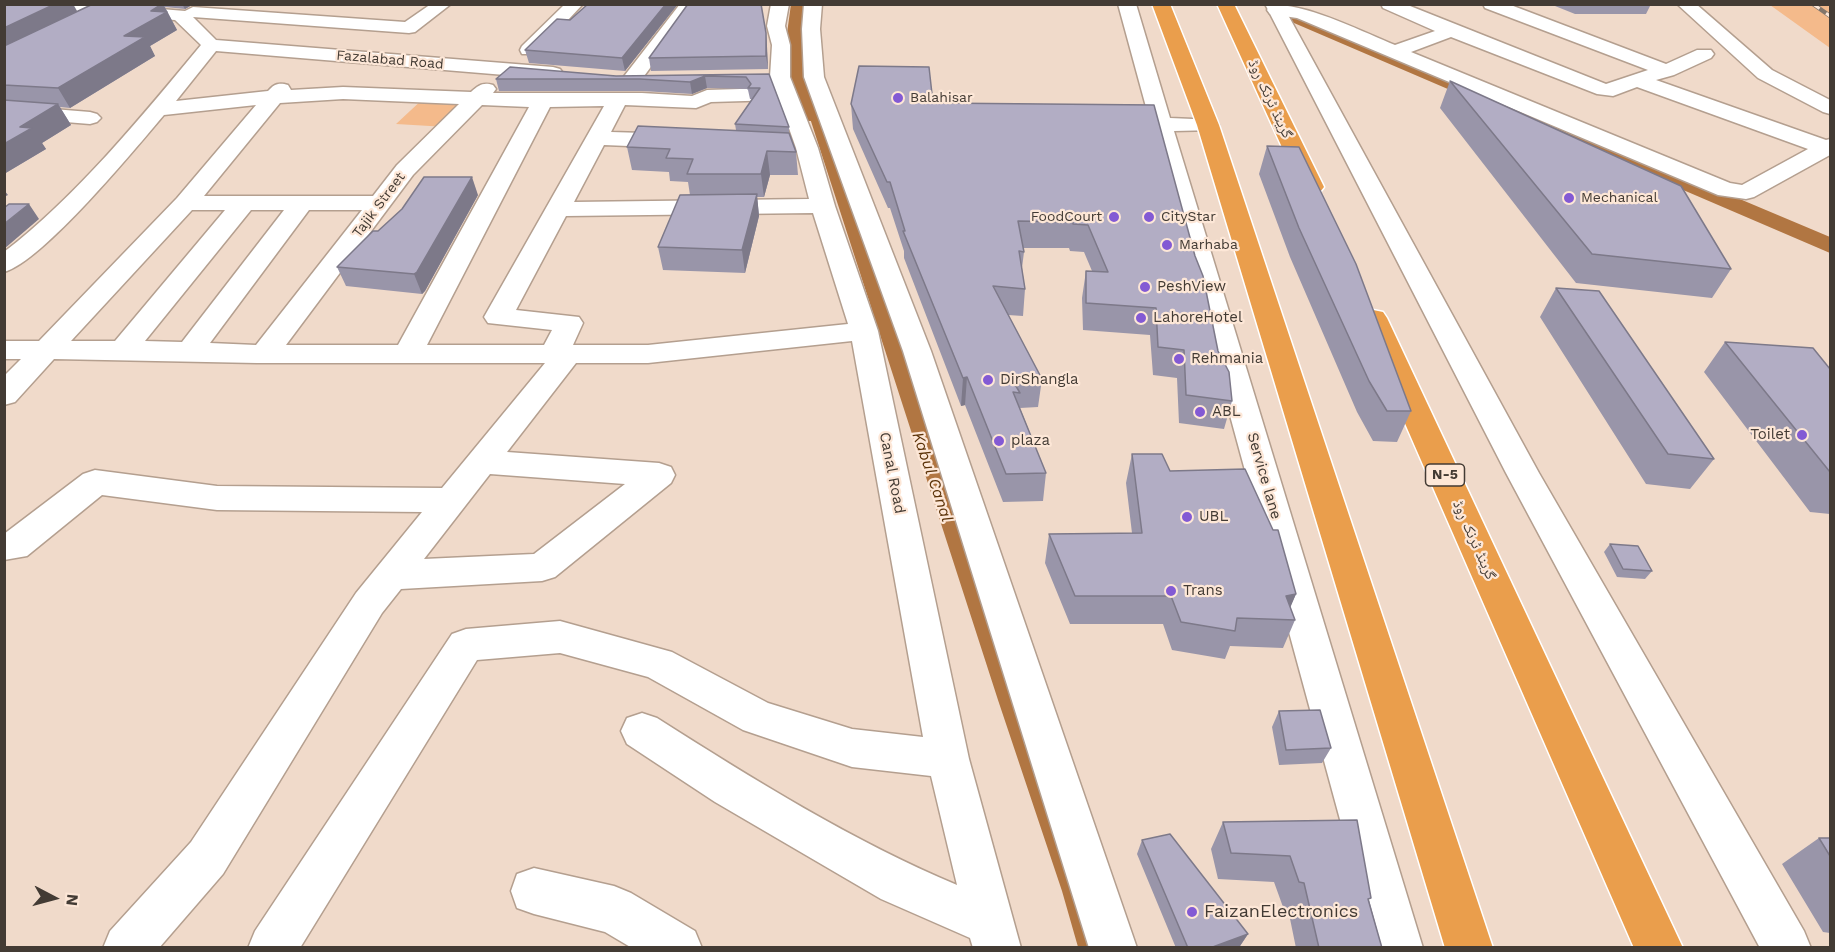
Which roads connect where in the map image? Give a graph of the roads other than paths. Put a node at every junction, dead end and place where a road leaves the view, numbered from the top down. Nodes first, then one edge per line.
1 (370, 4) edge
2 (443, 4) edge
3 (575, 4) edge
4 (689, 4) edge
5 (780, 4) edge
6 (813, 4) edge
7 (1127, 4) edge
8 (1161, 4) edge
9 (1225, 4) edge
10 (1389, 4) edge
11 (1491, 4) edge
12 (1685, 4) edge
13 (14, 5) edge
14 (1275, 7) edge
15 (110, 10) junction
16 (193, 11) edge
17 (342, 23) junction
18 (81, 25) edge
19 (1451, 31) junction
20 (211, 45) junction
21 (1394, 52) junction
22 (1704, 54) dead end
23 (333, 56) junction
24 (509, 69) junction
25 (1667, 71) junction
26 (574, 75) edge
27 (700, 78) edge
28 (654, 79) edge
29 (1636, 80) junction
30 (623, 86) junction
31 (783, 86) junction
32 (273, 97) junction
33 (475, 98) junction
34 (543, 101) junction
35 (1830, 108) edge
36 (158, 110) junction
37 (4, 111) edge
38 (90, 118) dead end
39 (1160, 124) junction
40 (1208, 124) junction
41 (597, 138) junction
42 (700, 142) edge
43 (1828, 147) edge
44 (185, 203) junction
45 (244, 203) junction
46 (302, 203) junction
47 (381, 203) junction
48 (823, 207) junction
49 (557, 209) junction
50 (1325, 216) edge
51 (4, 264) edge
52 (1360, 290) edge
53 (864, 331) junction
54 (4, 350) edge
55 (48, 350) junction
56 (123, 350) junction
57 (190, 351) junction
58 (408, 353) junction
59 (264, 354) junction
60 (560, 355) junction
61 (4, 395) edge
62 (482, 462) junction
63 (451, 500) junction
64 (4, 547) edge
65 (392, 575) junction
66 (642, 731) dead end
67 (948, 759) junction
68 (534, 891) dead end
69 (994, 935) edge
70 (127, 948) edge
71 (272, 948) edge
72 (678, 948) edge
73 (1113, 948) edge
74 (1399, 948) edge
75 (1469, 948) edge
76 (1659, 948) edge
77 (1787, 948) edge

1 - 17 street
2 - 17 street
3 - 24 street, Tajik Street
4 - 30 street
5 - 31 street, Canal Road
6 - 73 street
7 - 39 street, Service lane
8 - 40 highway
9 - 50 highway, گرینڈ ٹرنک روڈ
10 - 19 street
11 - 25 street
12 - 35 street
13 - 15 street
14 - 21 street
14 - 77 street
15 - 16 street
15 - 18 street
16 - 17 street
16 - 20 street
19 - 21 street
19 - 29 street
20 - 23 street, Fazalabad Road
20 - 36 street
21 - 43 street
22 - 25 street
23 - 24 street, Fazalabad Road
23 - 32 street
24 - 26 street, Fazalabad Road
24 - 33 street, Tajik Street
25 - 29 street
27 - 31 street
28 - 30 street
29 - 43 street
30 - 31 street
30 - 34 street
30 - 41 street
31 - 48 street, Canal Road
32 - 33 street
32 - 36 street
32 - 44 street
33 - 34 street
33 - 47 street, Tajik Street
34 - 58 street
36 - 51 street
37 - 38 street
39 - 40 street
39 - 74 street, Service lane
40 - 75 highway
41 - 42 street
41 - 49 street
44 - 45 street
44 - 55 street
45 - 46 street
45 - 56 street
46 - 47 street
46 - 57 street
47 - 59 street, Tajik Street
48 - 49 street
48 - 53 street, Canal Road
49 - 60 street
52 - 76 highway, گرینڈ ٹرنک روڈ / N-5
53 - 60 street
53 - 67 street, Canal Road
54 - 55 street
55 - 56 street
55 - 61 street
56 - 57 street
57 - 59 street
58 - 59 street
58 - 60 street
60 - 62 street
62 - 63 street
62 - 65 street
63 - 64 street
63 - 65 street
65 - 70 street
66 - 69 street
67 - 69 street, Canal Road
67 - 71 street
68 - 72 street

